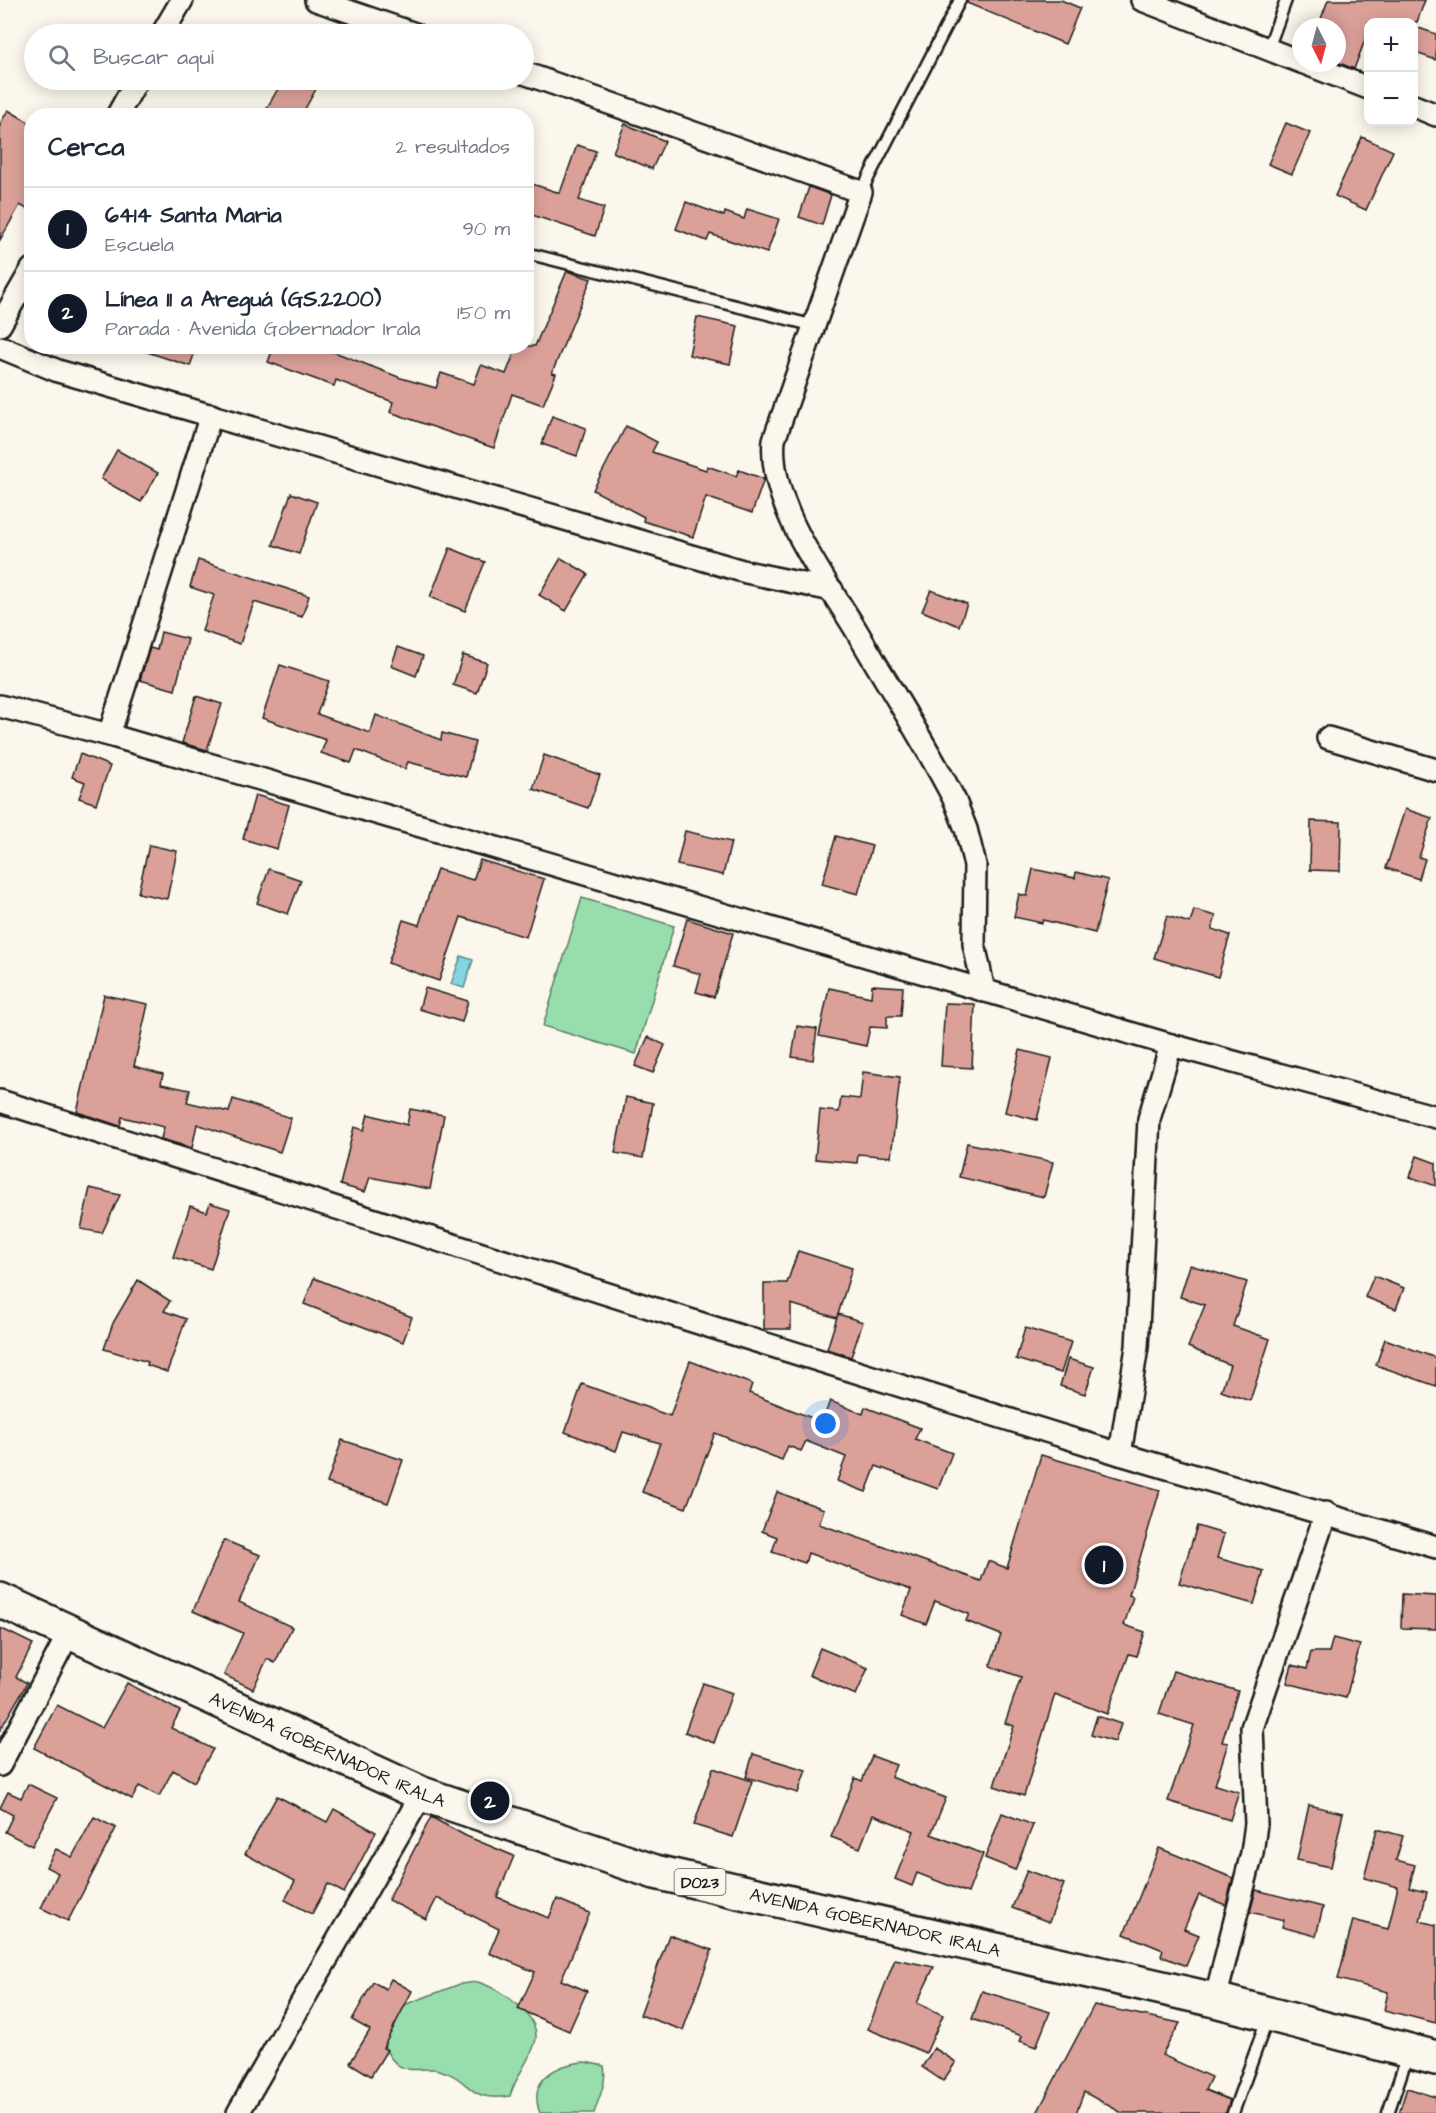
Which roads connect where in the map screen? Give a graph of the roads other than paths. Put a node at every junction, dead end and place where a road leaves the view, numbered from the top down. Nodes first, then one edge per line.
1 (182, 0) edge
2 (316, 0) edge
3 (960, 0) edge
4 (1142, 0) edge
5 (1286, 0) edge
6 (168, 24) edge
7 (386, 24) edge
8 (1268, 49) junction
9 (1292, 58) edge
10 (1327, 72) edge
11 (534, 77) edge
12 (1364, 86) edge
13 (131, 90) edge
14 (121, 108) edge
15 (1418, 108) edge
16 (1436, 115) edge
17 (861, 192) junction
18 (534, 255) edge
19 (24, 283) edge
20 (0, 326) edge
21 (815, 326) junction
22 (0, 347) edge
23 (211, 416) junction
24 (832, 590) junction
25 (0, 706) edge
26 (109, 735) junction
27 (1328, 738) dead end
28 (1436, 770) edge
29 (984, 991) junction
30 (1170, 1045) junction
31 (0, 1101) edge
32 (1436, 1117) edge
33 (1120, 1454) junction
34 (1326, 1513) junction
35 (1436, 1547) edge
36 (0, 1600) edge
37 (70, 1631) junction
38 (0, 1765) edge
39 (422, 1794) junction
40 (1215, 2000) junction
41 (1269, 2014) junction
42 (1422, 2055) edge
43 (238, 2113) edge
44 (1233, 2113) edge
45 (1388, 2113) edge

1 - 6 street
2 - 7 street
3 - 17 lane
4 - 8 street
5 - 8 lane
8 - 9 street
10 - 12 street
11 - 17 street
13 - 14 street
15 - 16 street
17 - 21 street
18 - 21 lane
19 - 20 street
21 - 24 street
22 - 23 street
23 - 24 street
23 - 26 street
24 - 29 street
25 - 26 street
26 - 29 street
27 - 28 street
29 - 30 street
30 - 32 street
30 - 33 street
31 - 33 street
33 - 34 street
34 - 35 street
34 - 40 street
36 - 37 main road, AVENIDA GOBERNADOR IRALA / D023
37 - 38 street
37 - 39 main road, AVENIDA GOBERNADOR IRALA / D023
39 - 40 main road, AVENIDA GOBERNADOR IRALA / D023
39 - 43 street
40 - 41 main road, AVENIDA GOBERNADOR IRALA / D023
41 - 42 main road, AVENIDA GOBERNADOR IRALA / D023
41 - 44 lane
42 - 45 lane

